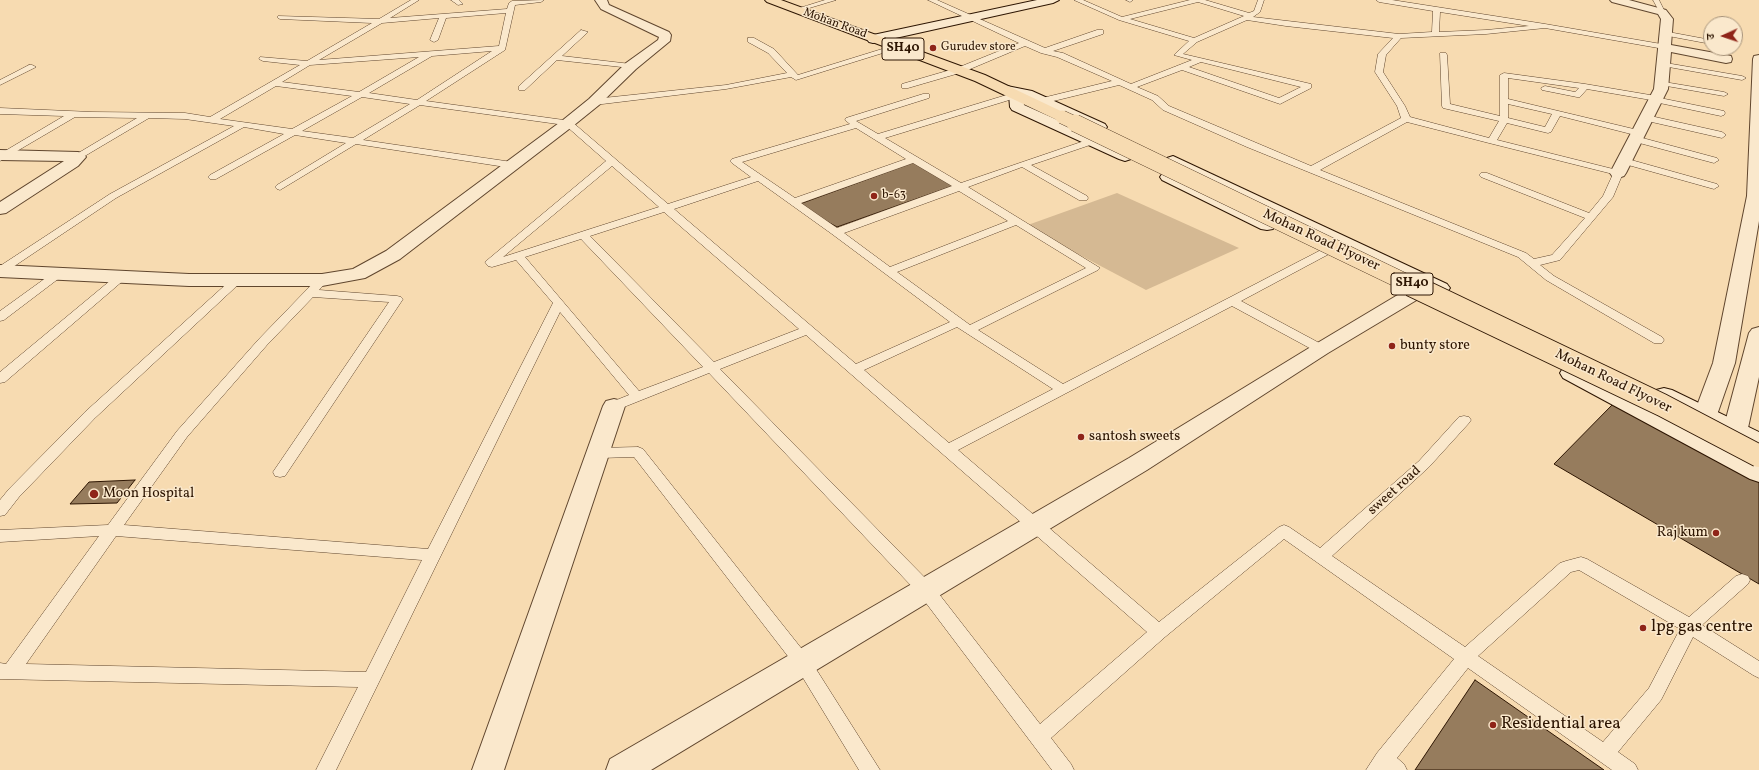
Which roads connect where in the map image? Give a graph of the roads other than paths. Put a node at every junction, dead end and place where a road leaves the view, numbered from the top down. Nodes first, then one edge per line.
1 (416, 0) edge
2 (541, 0) edge
3 (601, 0) edge
4 (771, 0) edge
5 (833, 0) edge
6 (935, 0) edge
7 (1053, 0) edge
8 (1077, 0) edge
9 (1198, 0) edge
10 (1378, 0) edge
11 (1616, 0) edge
12 (531, 1) edge
13 (1258, 1) edge
14 (1659, 6) edge
15 (1437, 9) junction
16 (796, 10) junction
17 (510, 12) junction
18 (444, 15) junction
19 (280, 17) dead end
20 (1248, 17) junction
21 (969, 18) junction
22 (1122, 19) junction
23 (378, 21) junction
24 (1545, 26) junction
25 (584, 32) dead end
26 (1100, 32) dead end
27 (1666, 33) junction
28 (1435, 35) junction
29 (1399, 36) junction
30 (873, 38) junction
31 (434, 40) dead end
32 (751, 40) dead end
33 (1194, 40) junction
34 (1703, 40) edge
35 (1025, 43) junction
36 (898, 47) junction
37 (1664, 47) junction
38 (502, 48) junction
39 (1044, 50) junction
40 (431, 53) junction
41 (1443, 55) dead end
42 (556, 58) junction
43 (263, 59) dead end
44 (1726, 59) dead end
45 (1759, 59) edge
46 (1200, 60) junction
47 (309, 63) junction
48 (1663, 64) junction
49 (631, 66) junction
50 (32, 67) dead end
51 (1182, 67) junction
52 (1759, 69) edge
53 (960, 70) junction
54 (793, 74) junction
55 (1742, 78) dead end
56 (1119, 82) junction
57 (0, 83) edge
58 (275, 83) junction
59 (1661, 83) junction
60 (906, 86) dead end
61 (1130, 87) junction
62 (522, 88) dead end
63 (1011, 92) junction
64 (362, 94) junction
65 (1724, 94) dead end
66 (926, 96) dead end
67 (1656, 99) junction
68 (1504, 100) junction
69 (419, 102) junction
70 (594, 102) junction
71 (1037, 102) junction
72 (0, 111) edge
73 (1557, 113) junction
74 (1721, 113) dead end
75 (74, 114) junction
76 (148, 116) junction
77 (1646, 118) junction
78 (1406, 119) junction
79 (211, 120) junction
80 (1504, 120) junction
81 (568, 123) junction
82 (857, 124) junction
83 (242, 125) junction
84 (292, 133) junction
85 (1722, 135) dead end
86 (1637, 136) junction
87 (878, 137) junction
88 (1757, 140) edge
89 (1092, 141) junction
90 (1492, 141) junction
91 (353, 142) junction
92 (1, 156) edge
93 (78, 157) junction
94 (914, 159) junction
95 (1714, 160) dead end
96 (612, 161) junction
97 (1023, 164) junction
98 (512, 165) junction
99 (1621, 167) junction
100 (1312, 170) junction
101 (1484, 175) dead end
102 (212, 177) dead end
103 (758, 178) junction
104 (1714, 186) dead end
105 (280, 187) dead end
106 (960, 187) junction
107 (1757, 190) edge
108 (1082, 198) dead end
109 (794, 202) junction
110 (667, 208) junction
111 (0, 209) edge
112 (1591, 217) junction
113 (1017, 222) junction
114 (836, 232) junction
115 (583, 235) junction
116 (1325, 252) junction
117 (519, 256) junction
118 (1532, 263) junction
119 (1751, 267) edge
120 (0, 271) edge
121 (889, 271) junction
122 (58, 274) junction
123 (121, 277) junction
124 (237, 280) junction
125 (322, 280) junction
126 (309, 293) junction
127 (1413, 294) junction
128 (1232, 302) junction
129 (558, 304) junction
130 (0, 317) edge
131 (964, 326) junction
132 (808, 330) junction
133 (1759, 333) edge
134 (1658, 340) dead end
135 (1321, 349) junction
136 (712, 368) junction
137 (854, 370) junction
138 (0, 379) edge
139 (1062, 390) junction
140 (626, 402) junction
141 (1706, 415) junction
142 (1464, 420) dead end
143 (1735, 430) junction
144 (1697, 438) junction
145 (1759, 442) edge
146 (947, 450) junction
147 (598, 453) junction
148 (1759, 456) edge
149 (1730, 457) junction
150 (280, 472) dead end
151 (1759, 473) edge
152 (0, 511) edge
153 (1034, 526) junction
154 (112, 530) junction
155 (0, 536) edge
156 (433, 555) junction
157 (1321, 557) junction
158 (1742, 580) dead end
159 (926, 590) junction
160 (1690, 626) junction
161 (1159, 632) junction
162 (1466, 657) junction
163 (803, 663) junction
164 (1759, 670) edge
165 (5, 671) edge
166 (371, 680) junction
167 (1038, 737) junction
168 (1604, 754) junction
169 (1386, 766) edge
170 (326, 770) edge
171 (488, 770) edge
172 (622, 770) edge
173 (870, 770) edge
174 (1064, 770) edge
175 (1628, 770) edge

1 - 23 lane
2 - 12 lane
3 - 49 street
4 - 16 main road, Mohan Road / SH40
5 - 16 lane
6 - 21 lane
7 - 21 street
8 - 22 lane
9 - 20 lane
9 - 22 lane
10 - 15 lane
11 - 14 street
12 - 17 lane
13 - 20 lane
14 - 27 street
15 - 24 lane
15 - 28 lane
16 - 30 main road, Mohan Road / SH40
17 - 18 lane
17 - 38 lane
18 - 23 lane
18 - 31 lane
19 - 23 lane
20 - 29 lane
20 - 33 lane
21 - 30 street
21 - 35 lane
22 - 33 lane
23 - 47 lane
24 - 28 lane
24 - 37 lane
25 - 42 lane
26 - 39 lane
27 - 34 lane
27 - 37 street
28 - 29 lane
29 - 78 lane
30 - 36 main road, Mohan Road / SH40
32 - 54 lane
33 - 46 lane
35 - 39 lane
35 - 53 lane
36 - 53 main road, Mohan Road / SH40
36 - 54 lane
37 - 44 street
37 - 48 street
38 - 40 lane
38 - 69 lane
39 - 56 lane
40 - 47 lane
40 - 64 lane
41 - 80 lane
42 - 49 lane
42 - 62 lane
43 - 47 lane
45 - 52 street
46 - 51 lane
46 - 51 lane
47 - 58 lane
48 - 55 lane
48 - 59 street
49 - 70 street
50 - 57 lane
51 - 61 lane
52 - 88 street
53 - 60 lane
53 - 63 main road, Mohan Road / SH40
54 - 70 lane
56 - 61 lane
56 - 71 lane
58 - 64 lane
58 - 79 lane
59 - 65 lane
59 - 67 street
61 - 100 lane
63 - 71 street
63 - 87 lane
63 - 89 street
64 - 69 lane
64 - 84 lane
66 - 82 lane
67 - 68 lane
67 - 74 lane
67 - 77 street
68 - 73 lane
68 - 80 lane
69 - 81 lane
69 - 91 lane
70 - 81 street
71 - 141 street
71 - 148 main road, Mohan Road Flyover / SH40, bridge
72 - 75 lane
73 - 80 lane
73 - 86 lane
75 - 76 lane
75 - 92 lane
76 - 79 lane
76 - 93 lane
77 - 85 lane
77 - 86 street
78 - 90 lane
78 - 100 lane
79 - 83 lane
80 - 90 lane
81 - 96 lane
81 - 98 street
82 - 87 lane
82 - 103 lane
83 - 84 lane
83 - 120 lane
84 - 91 lane
84 - 102 lane
86 - 95 lane
86 - 99 street
87 - 94 lane
88 - 107 street
89 - 97 lane
89 - 116 street
90 - 99 lane
91 - 98 lane
91 - 105 lane
92 - 93 street
93 - 111 street
94 - 106 lane
94 - 109 lane
96 - 110 lane
96 - 117 lane
97 - 106 lane
97 - 108 lane
98 - 125 street
99 - 104 lane
99 - 112 lane
100 - 118 lane
101 - 112 lane
103 - 109 lane
103 - 110 lane
106 - 113 lane
106 - 114 lane
107 - 119 street
109 - 114 lane
110 - 115 lane
110 - 132 lane
112 - 118 lane
113 - 121 lane
113 - 131 lane
114 - 121 lane
115 - 117 lane
115 - 136 lane
116 - 127 street
116 - 128 lane
117 - 129 lane
118 - 134 lane
119 - 141 street
120 - 122 street
121 - 131 lane
122 - 123 street
122 - 130 lane
123 - 124 street
123 - 138 lane
124 - 125 street
124 - 152 lane
125 - 126 lane
126 - 150 lane
126 - 154 lane
127 - 135 street
127 - 144 street
128 - 135 lane
128 - 139 lane
129 - 140 lane
129 - 156 lane
131 - 137 lane
131 - 139 lane
132 - 136 lane
132 - 137 lane
133 - 143 street
135 - 153 street
136 - 140 lane
136 - 159 lane
137 - 146 lane
139 - 146 lane
140 - 147 street
141 - 143 street
141 - 144 street
142 - 157 lane, sweet road
143 - 145 street
143 - 149 street
144 - 149 street
146 - 153 lane
147 - 163 lane
147 - 171 street
149 - 151 street
153 - 159 street
153 - 161 lane
154 - 155 lane
154 - 156 lane
154 - 165 lane
156 - 166 lane
157 - 161 lane
157 - 162 lane
158 - 160 lane
159 - 163 street
159 - 167 lane
160 - 162 lane
160 - 164 lane
160 - 168 lane
161 - 167 lane
162 - 168 lane
162 - 169 lane
163 - 172 street
163 - 173 lane
165 - 166 lane
166 - 170 lane
167 - 174 lane
168 - 175 lane

